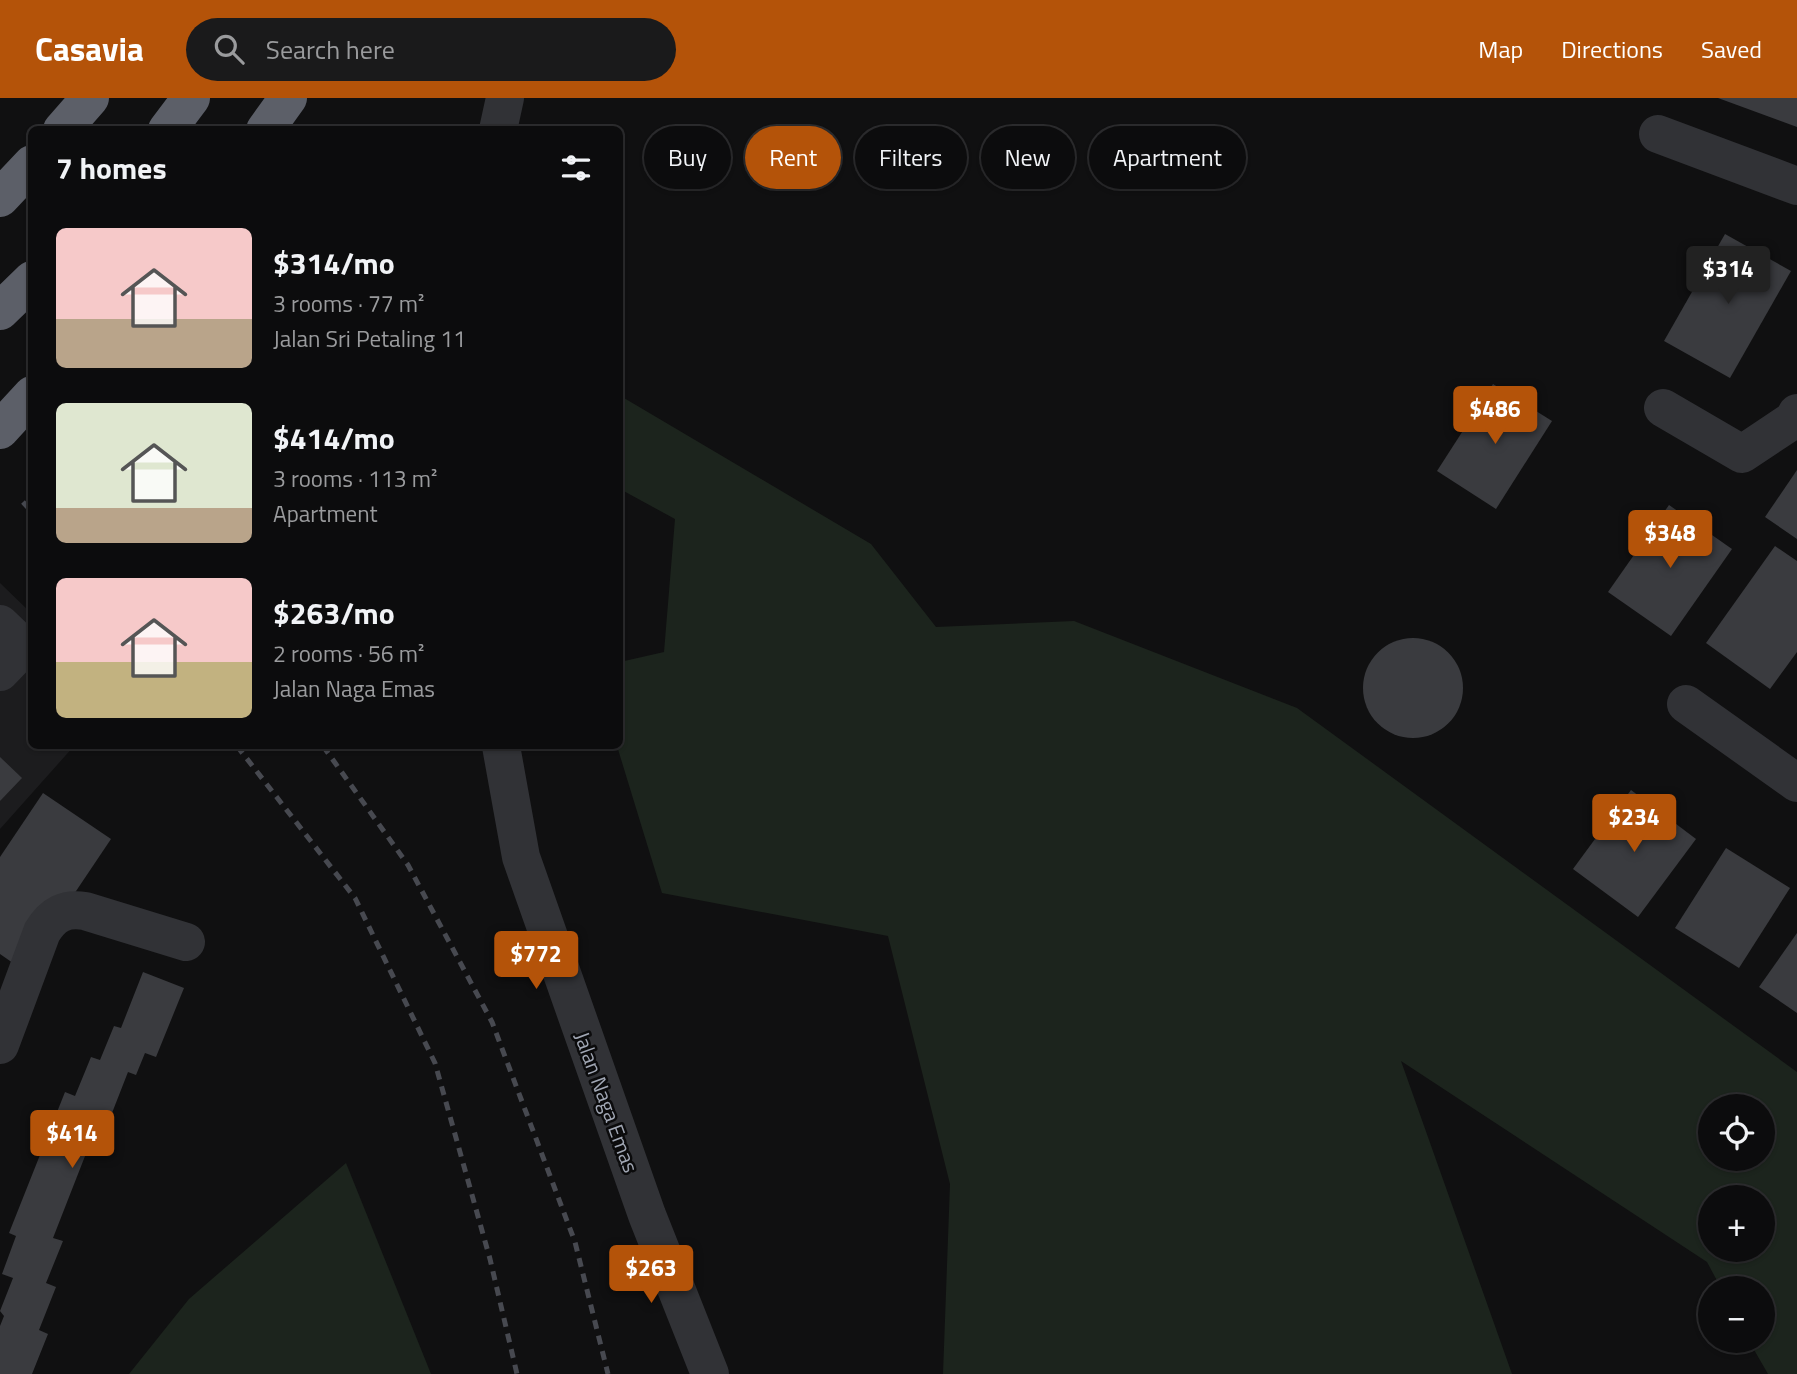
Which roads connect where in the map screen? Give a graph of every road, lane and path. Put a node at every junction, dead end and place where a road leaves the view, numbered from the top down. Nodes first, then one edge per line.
1 (90, 98) edge
2 (191, 98) edge
3 (288, 98) edge
4 (505, 98) edge
5 (66, 126) edge
6 (170, 126) edge
7 (268, 126) edge
8 (499, 126) edge
9 (1658, 134) dead end
10 (28, 168) edge
11 (1797, 186) edge
12 (0, 198) edge
13 (28, 284) edge
14 (0, 311) edge
15 (28, 399) edge
16 (1663, 408) dead end
17 (1797, 413) edge
18 (0, 430) edge
19 (0, 624) edge
20 (0, 673) edge
21 (1686, 704) dead end
22 (502, 749) edge
23 (1797, 783) edge
24 (186, 942) dead end
25 (0, 1045) edge
26 (648, 1215) junction
27 (685, 1374) edge
28 (710, 1374) edge

1 - 5 highway
2 - 6 highway
3 - 7 highway
4 - 8 street
9 - 11 street
10 - 12 highway
13 - 14 highway
15 - 18 highway
16 - 17 street
19 - 20 street
21 - 23 street
22 - 26 street, Jalan Naga Emas
24 - 25 street
26 - 27 street, Jalan Naga Emas
26 - 28 street, Jalan Naga Emas

